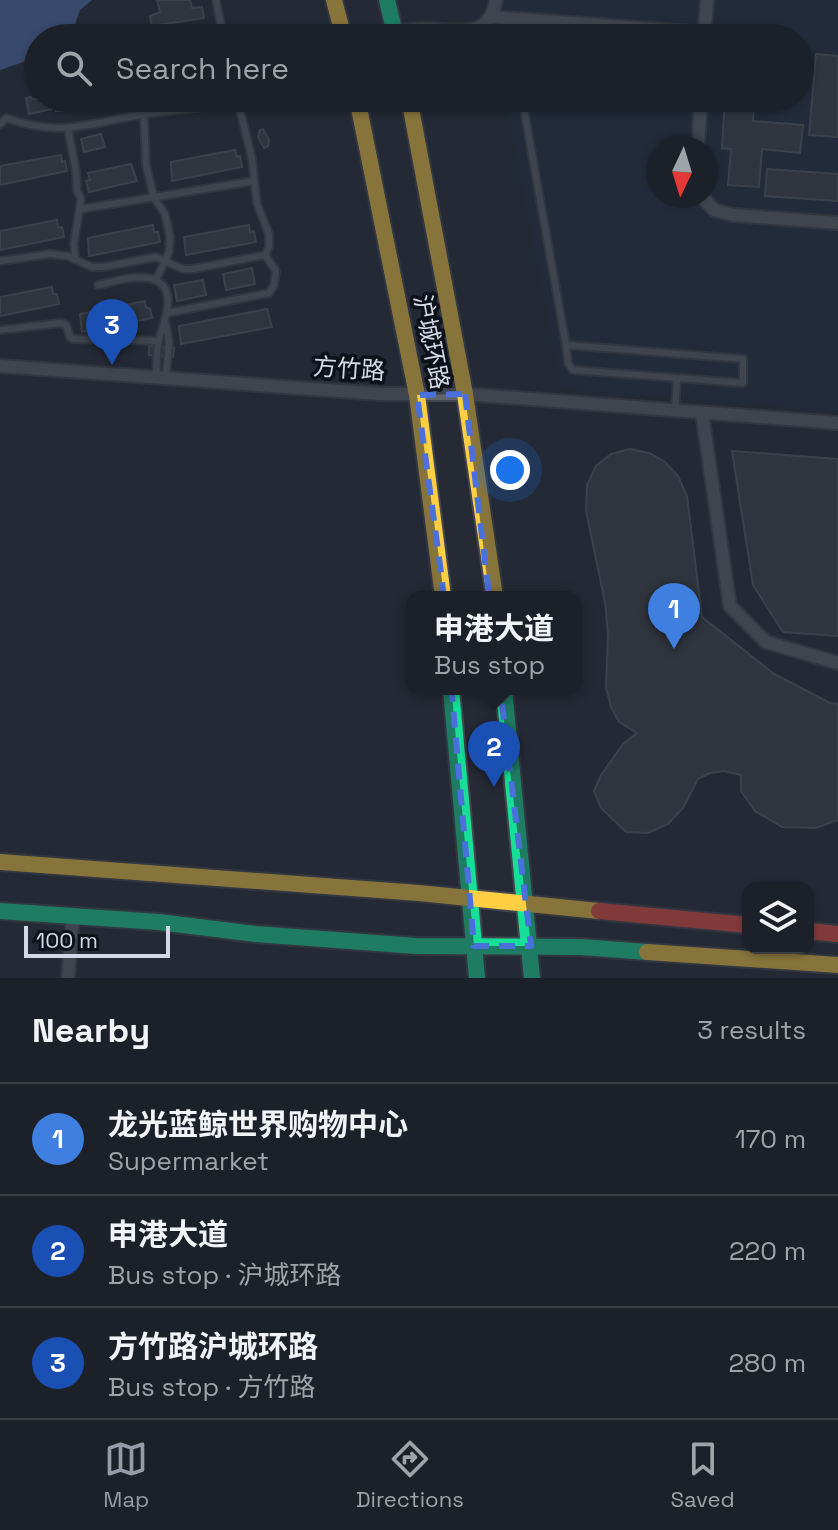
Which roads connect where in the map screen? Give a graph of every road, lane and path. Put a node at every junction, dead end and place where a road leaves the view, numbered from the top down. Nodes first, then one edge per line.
1 (216, 0) edge
2 (334, 0) edge
3 (387, 0) edge
4 (496, 0) edge
5 (707, 0) edge
6 (491, 17) junction
7 (221, 24) edge
8 (340, 24) edge
9 (393, 24) edge
10 (482, 24) edge
11 (574, 24) edge
12 (706, 24) edge
13 (157, 112) edge
14 (241, 112) edge
15 (360, 112) edge
16 (412, 112) edge
17 (524, 112) edge
18 (700, 112) edge
19 (144, 114) junction
20 (0, 124) edge
21 (68, 128) junction
22 (699, 136) edge
23 (254, 181) junction
24 (154, 198) junction
25 (712, 208) edge
26 (81, 209) junction
27 (838, 223) edge
28 (265, 255) junction
29 (75, 259) junction
30 (166, 260) junction
31 (0, 261) edge
32 (156, 280) junction
33 (98, 285) dead end
34 (166, 317) junction
35 (0, 330) edge
36 (159, 341) junction
37 (566, 345) junction
38 (0, 366) edge
39 (161, 378) junction
40 (677, 378) junction
41 (465, 394) junction
42 (417, 395) junction
43 (675, 411) junction
44 (702, 413) junction
45 (838, 423) edge
46 (442, 591) edge
47 (494, 591) edge
48 (838, 663) edge
49 (452, 695) edge
50 (505, 695) edge
51 (0, 862) edge
52 (470, 898) junction
53 (526, 904) junction
54 (0, 911) edge
55 (73, 916) junction
56 (742, 924) edge
57 (814, 932) edge
58 (838, 934) edge
59 (474, 946) junction
60 (531, 946) junction
61 (838, 965) edge
62 (68, 978) edge
63 (477, 978) edge
64 (532, 978) edge

1 - 7 lane
2 - 8 main road
3 - 9 main road
4 - 6 street
5 - 12 street
6 - 10 street
6 - 11 street
13 - 19 lane
14 - 23 lane
15 - 42 main road, 沪城环路
16 - 41 main road, 沪城环路
17 - 37 lane
18 - 22 street
19 - 21 lane
19 - 24 lane
20 - 21 lane
21 - 26 lane
23 - 24 lane
23 - 28 lane
24 - 26 lane
24 - 30 lane
25 - 27 street
26 - 29 lane
28 - 30 lane
28 - 34 lane
29 - 30 lane
29 - 31 lane
30 - 32 lane
32 - 33 lane
32 - 34 lane
34 - 36 lane
34 - 39 lane
35 - 36 lane
36 - 39 lane
37 - 40 lane
37 - 40 lane
38 - 39 street, 方竹路
39 - 42 street, 方竹路
40 - 43 lane
41 - 42 street, 方竹路
41 - 43 street, 方竹路
41 - 47 main road, 沪城环路
42 - 46 main road, 沪城环路
43 - 44 street, 方竹路
44 - 45 street, 方竹路
44 - 48 street
49 - 52 main road
50 - 53 main road
51 - 52 main road
52 - 53 main road
52 - 59 main road
53 - 56 main road
53 - 60 main road
54 - 55 main road
55 - 59 main road
55 - 62 street
57 - 58 main road
59 - 60 main road
59 - 63 main road
60 - 61 main road
60 - 64 main road

